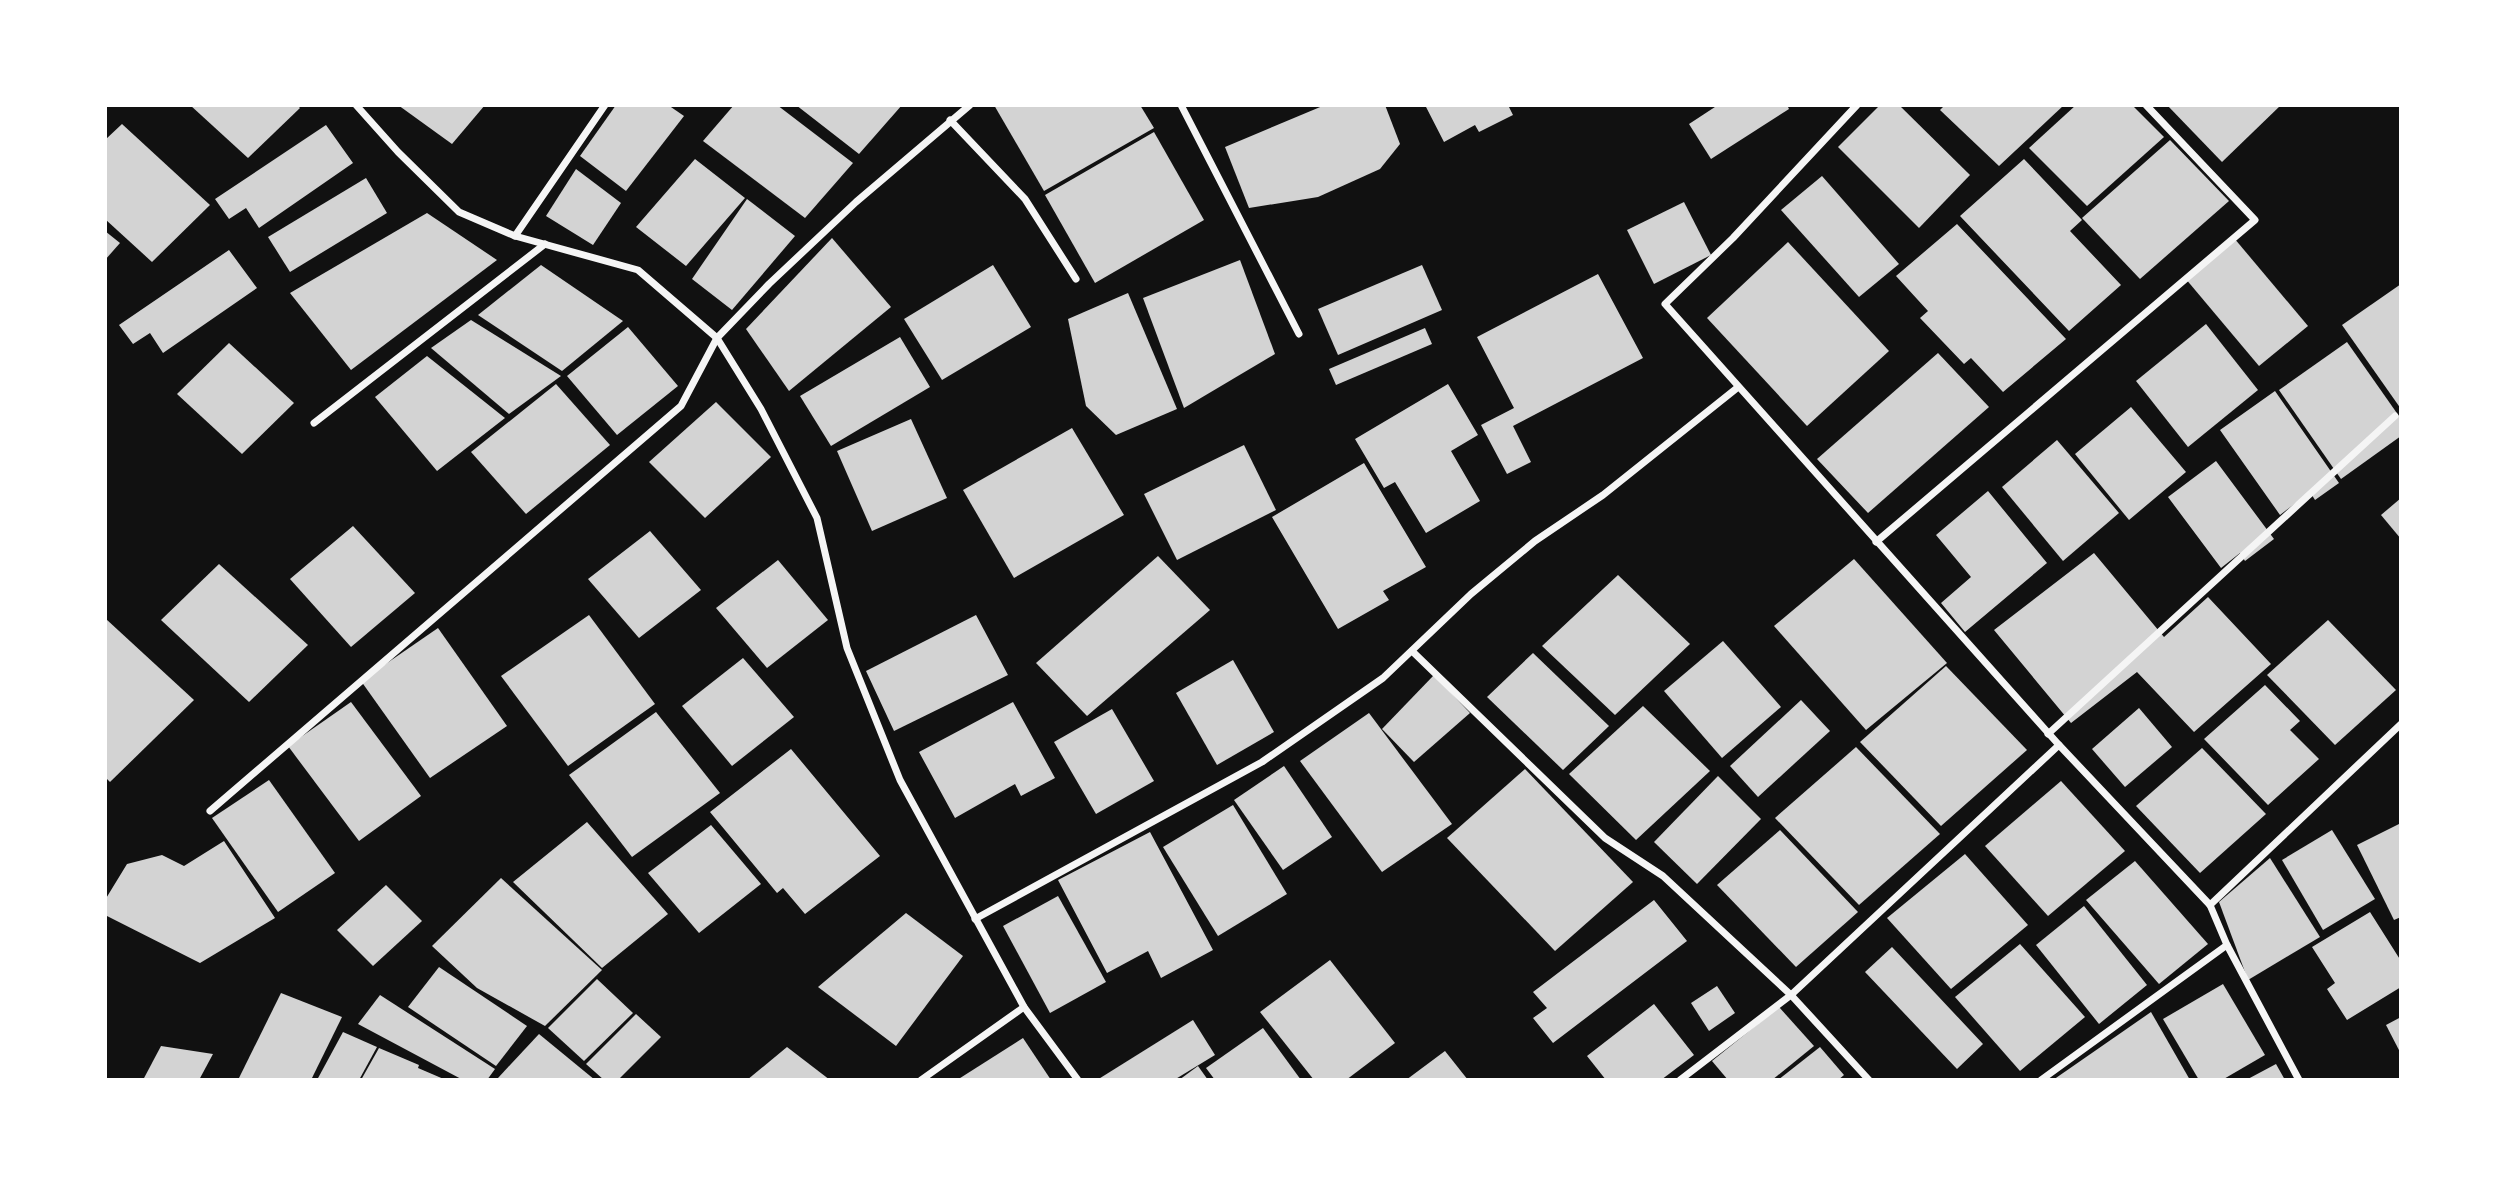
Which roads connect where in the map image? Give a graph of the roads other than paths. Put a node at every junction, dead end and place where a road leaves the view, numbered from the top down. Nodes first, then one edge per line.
1 (356, 105) edge
2 (606, 105) edge
3 (970, 105) edge
4 (1181, 105) edge
5 (1857, 105) edge
6 (2146, 105) edge
7 (950, 120) junction
8 (514, 236) junction
9 (545, 244) junction
10 (1076, 279) dead end
11 (1299, 334) dead end
12 (717, 338) junction
13 (1737, 388) junction
14 (2395, 416) dead end
15 (314, 424) dead end
16 (1876, 542) junction
17 (1412, 650) junction
18 (2401, 724) edge
19 (2048, 734) junction
20 (2059, 745) junction
21 (210, 811) dead end
22 (2210, 905) junction
23 (975, 919) junction
24 (2227, 945) junction
25 (1791, 995) junction
26 (1024, 1007) junction
27 (921, 1080) edge
28 (1078, 1080) edge
29 (1680, 1080) edge
30 (1869, 1080) edge
31 (2040, 1080) edge
32 (2299, 1080) edge

1 - 8 street
2 - 8 street
3 - 7 street
4 - 11 street
5 - 13 street
6 - 16 street
7 - 10 street
7 - 12 street
8 - 9 street
9 - 12 street
9 - 15 street
12 - 21 street
12 - 23 street
13 - 16 street
13 - 17 street
14 - 19 street
16 - 19 street
17 - 23 street
17 - 25 street
18 - 22 street
19 - 20 street
20 - 22 street
20 - 25 street
22 - 24 street
23 - 26 street
24 - 31 street
24 - 32 street
25 - 29 street
25 - 30 street
26 - 27 street
26 - 28 street

